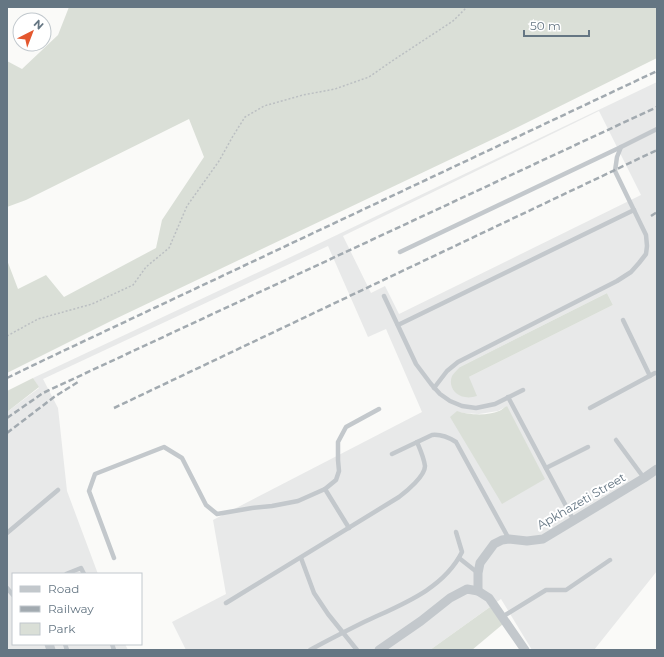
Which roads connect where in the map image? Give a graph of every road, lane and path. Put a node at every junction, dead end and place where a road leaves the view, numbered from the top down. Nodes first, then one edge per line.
1 (467, 7) edge
2 (657, 129) edge
3 (621, 147) junction
4 (634, 210) junction
5 (400, 252) dead end
6 (384, 296) dead end
7 (623, 320) dead end
8 (398, 325) junction
9 (7, 336) edge
10 (657, 373) edge
11 (650, 376) junction
12 (434, 388) junction
13 (523, 390) dead end
14 (508, 397) junction
15 (590, 408) dead end
16 (379, 409) dead end
17 (616, 440) dead end
18 (417, 442) junction
19 (588, 447) dead end
20 (392, 454) dead end
21 (546, 468) junction
22 (657, 469) edge
23 (644, 478) junction
24 (325, 489) junction
25 (58, 490) dead end
26 (574, 521) junction
27 (348, 528) junction
28 (456, 532) dead end
29 (7, 533) edge
30 (509, 539) junction
31 (114, 558) dead end
32 (301, 558) junction
33 (459, 558) junction
34 (610, 560) dead end
35 (68, 573) edge
36 (84, 573) edge
37 (478, 573) junction
38 (478, 591) junction
39 (226, 603) dead end
40 (502, 617) junction
41 (343, 632) junction
42 (310, 650) edge
43 (357, 650) edge
44 (378, 650) edge
45 (525, 650) edge

1 - 9 path
2 - 3 lane
3 - 4 lane
3 - 5 lane
4 - 8 lane
4 - 12 lane
6 - 8 lane
7 - 11 lane
8 - 12 lane
10 - 11 lane
11 - 15 lane
12 - 14 lane
13 - 14 lane
14 - 21 lane
16 - 24 lane
17 - 23 lane
18 - 20 lane
18 - 27 lane
18 - 30 lane
19 - 21 lane
21 - 26 lane
22 - 23 street, Apkhazeti Street
23 - 26 street, Apkhazeti Street
24 - 27 lane
24 - 31 lane
25 - 29 lane
26 - 30 street, Apkhazeti Street
27 - 32 lane
28 - 33 lane
30 - 37 street
32 - 39 lane
32 - 41 lane
33 - 37 lane
33 - 41 lane
34 - 40 lane
35 - 36 lane
37 - 38 street
38 - 40 street
38 - 44 street
40 - 45 street
41 - 42 lane
41 - 43 lane

